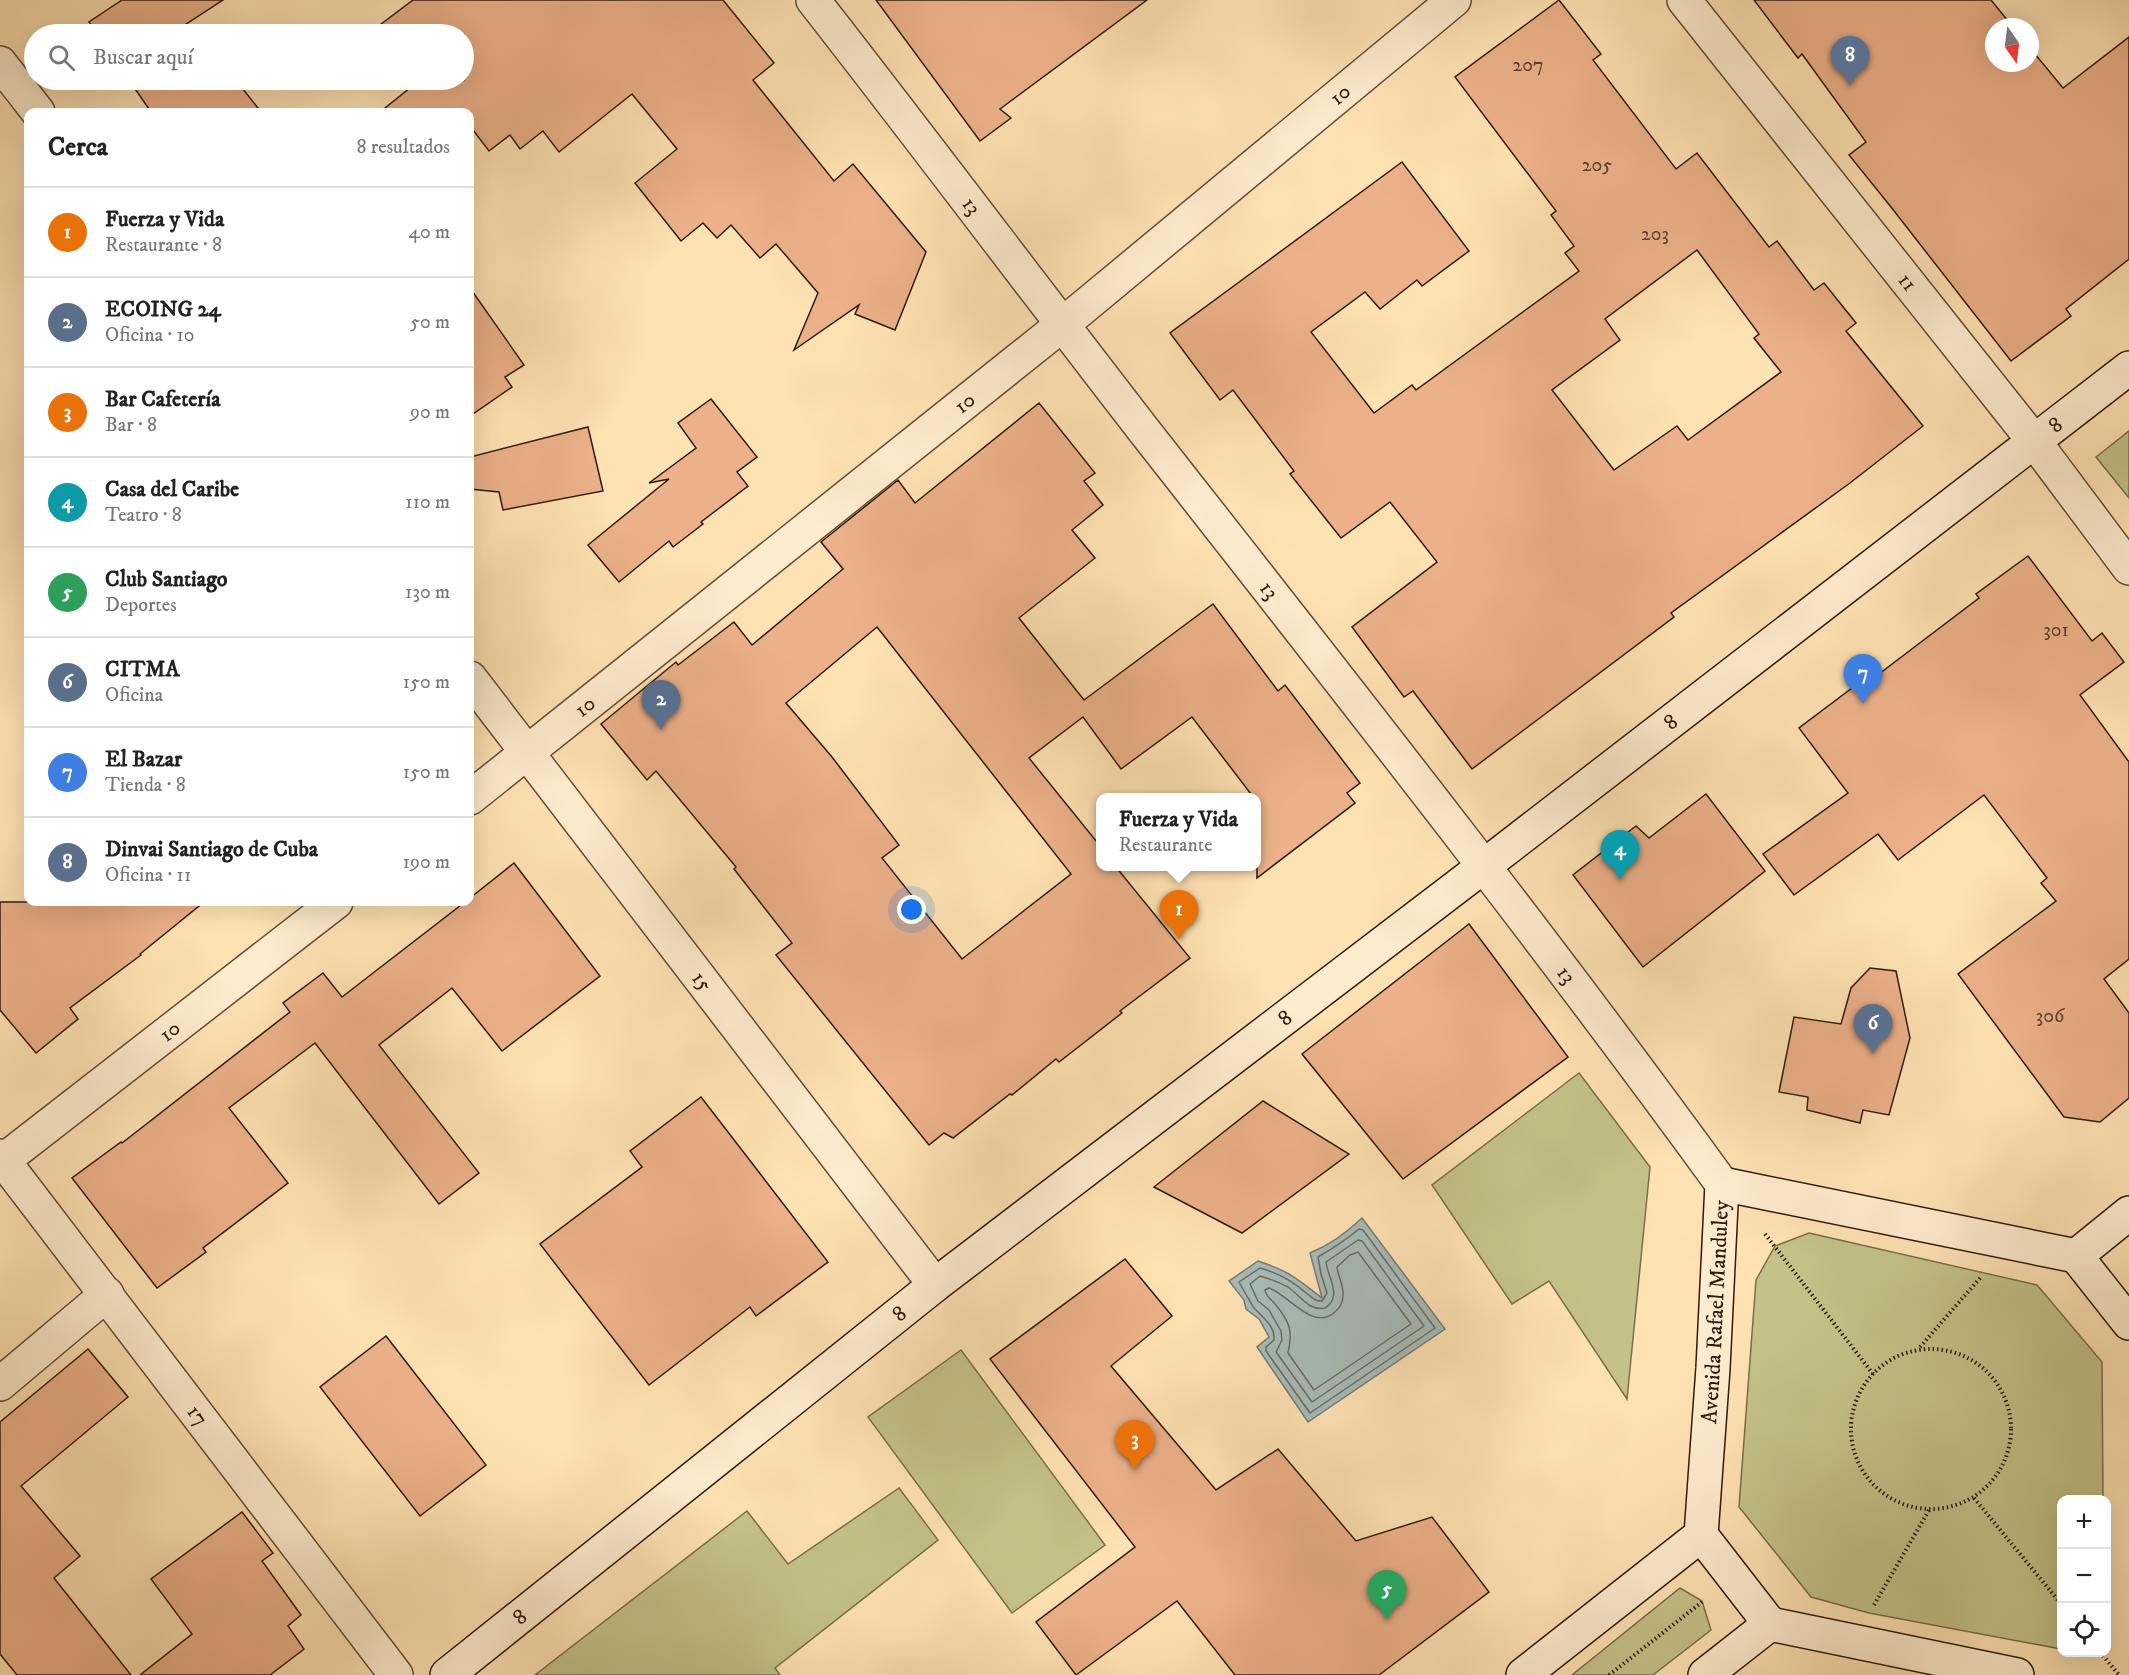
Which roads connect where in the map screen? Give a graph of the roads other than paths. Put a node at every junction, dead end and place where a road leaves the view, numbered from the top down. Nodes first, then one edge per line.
1 (813, 0) edge
2 (1454, 0) edge
3 (1684, 0) edge
4 (0, 63) edge
5 (35, 108) edge
6 (1062, 325) junction
7 (2129, 368) edge
8 (2034, 441) junction
9 (2129, 568) edge
10 (474, 683) edge
11 (527, 753) junction
12 (474, 795) edge
13 (1484, 866) junction
14 (331, 906) edge
15 (2, 1158) edge
16 (1722, 1184) junction
17 (2129, 1213) edge
18 (2076, 1256) junction
19 (935, 1285) junction
20 (107, 1294) junction
21 (2129, 1323) edge
22 (0, 1384) edge
23 (1701, 1535) junction
24 (1770, 1624) junction
25 (396, 1675) edge
26 (447, 1675) edge
27 (1523, 1675) edge
28 (1705, 1675) edge
29 (2017, 1675) edge

1 - 6 street, 13
2 - 6 street, 10
3 - 8 street, 11
4 - 5 street
6 - 11 street, 10
6 - 13 street, 13
7 - 8 street, 8
8 - 9 street, 11
8 - 13 street, 8
10 - 11 street, 15
11 - 12 street, 10
11 - 19 street, 15
13 - 16 street, 13
13 - 19 street, 8
14 - 15 street, 10
15 - 20 street, 17
16 - 18 street, Avenida Rafael Manduley
16 - 23 street, Avenida Rafael Manduley
17 - 18 street
18 - 21 street
19 - 26 street, 8
20 - 22 street
20 - 25 street, 17
23 - 24 street
23 - 27 street
24 - 28 street
24 - 29 street

